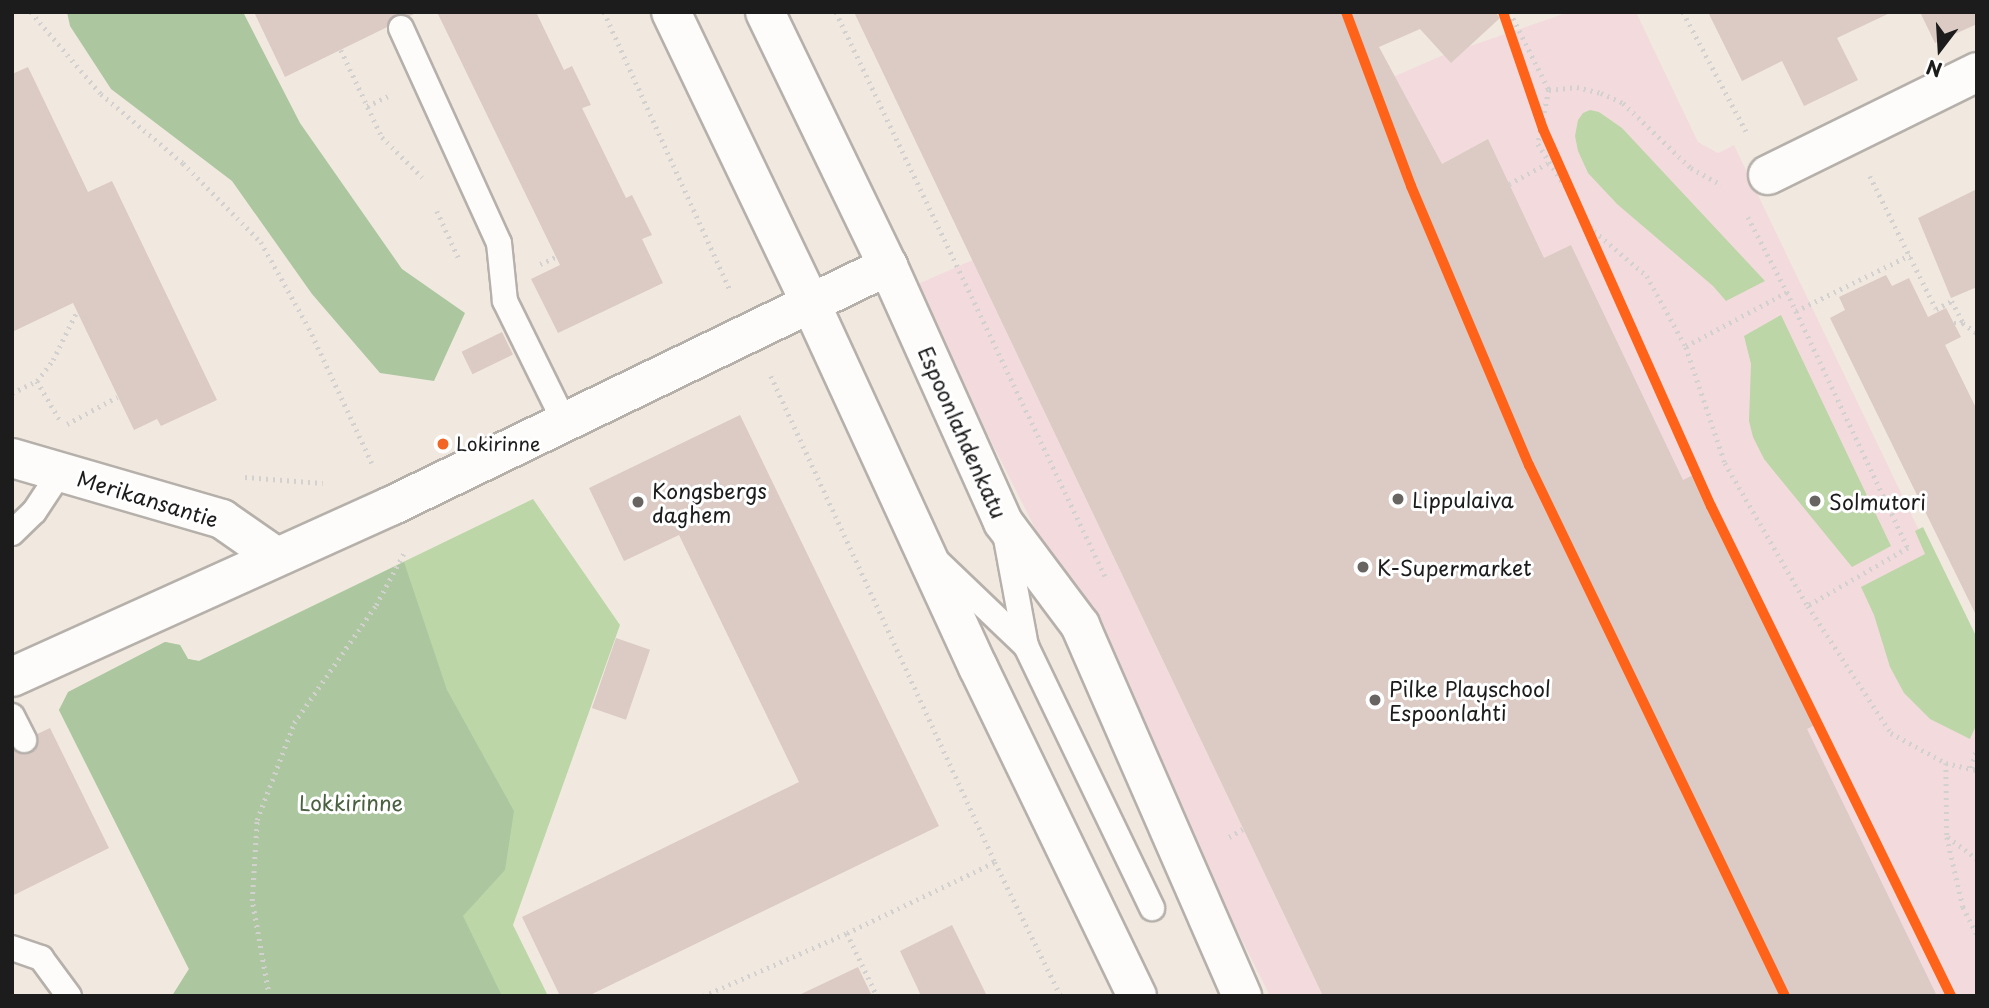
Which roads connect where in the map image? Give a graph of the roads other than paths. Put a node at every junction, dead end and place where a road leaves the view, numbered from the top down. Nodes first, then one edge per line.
1 (671, 12) edge
2 (765, 12) edge
3 (401, 27) dead end
4 (1977, 72) edge
5 (1768, 175) road end
6 (888, 266) junction
7 (810, 302) junction
8 (565, 421) junction
9 (12, 458) edge
10 (61, 471) junction
11 (1003, 522) junction
12 (12, 533) edge
13 (926, 550) junction
14 (275, 556) junction
15 (1026, 646) junction
16 (12, 677) edge
17 (12, 716) edge
18 (24, 740) dead end
19 (1152, 908) dead end
20 (12, 948) edge
21 (69, 996) edge
22 (1137, 996) edge
23 (1242, 996) edge

1 - 7 main road
2 - 6 main road, Espoonlahdenkatu
3 - 8 lane
4 - 5 main road
6 - 7 main road
6 - 11 main road, Espoonlahdenkatu
7 - 8 main road
7 - 13 main road
8 - 14 main road
9 - 10 main road, Merikansantie
10 - 12 lane
10 - 14 main road, Merikansantie
11 - 15 lane
11 - 23 main road, Espoonlahdenkatu
13 - 15 lane
13 - 22 main road
14 - 16 main road
15 - 19 lane
17 - 18 lane
20 - 21 lane

